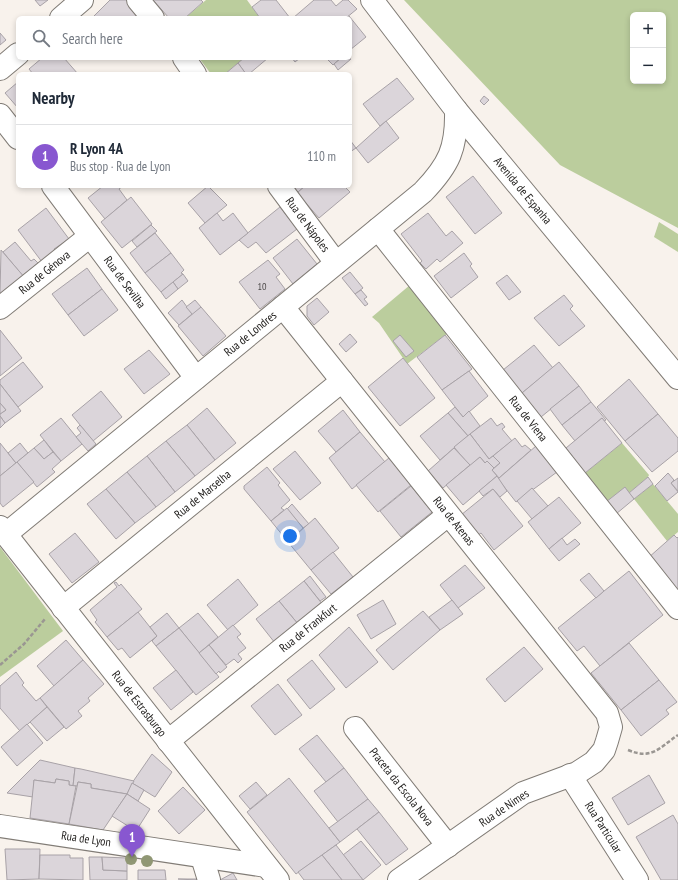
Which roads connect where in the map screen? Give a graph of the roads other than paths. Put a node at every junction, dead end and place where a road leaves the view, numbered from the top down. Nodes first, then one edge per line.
1 (82, 0) edge
2 (138, 0) edge
3 (372, 0) edge
4 (63, 16) edge
5 (151, 16) edge
6 (16, 56) edge
7 (185, 60) edge
8 (0, 69) edge
9 (194, 72) edge
10 (456, 110) junction
11 (0, 115) edge
12 (16, 135) edge
13 (54, 188) edge
14 (280, 188) edge
15 (378, 229) junction
16 (90, 236) junction
17 (336, 263) junction
18 (283, 307) junction
19 (0, 308) edge
20 (196, 378) junction
21 (678, 378) edge
22 (342, 381) junction
23 (448, 515) junction
24 (3, 531) edge
25 (678, 608) edge
26 (55, 612) junction
27 (355, 728) dead end
28 (168, 741) junction
29 (607, 741) joint
30 (570, 775) junction
31 (0, 826) edge
32 (448, 846) junction
33 (202, 856) junction
34 (272, 873) edge
35 (209, 880) edge
36 (399, 880) edge
37 (637, 880) edge

1 - 4 street
2 - 5 street
3 - 10 street, Avenida de Espanha
6 - 8 street
7 - 9 street
10 - 15 street, Rua de Londres
10 - 21 street, Avenida de Espanha
11 - 12 street
13 - 16 street, Rua de Sevilha
14 - 17 street, Rua de Nápoles
15 - 17 street, Rua de Londres
15 - 25 street, Rua de Viena
16 - 19 street, Rua de Génova
16 - 20 street, Rua de Sevilha
17 - 18 street, Rua de Londres
18 - 20 street, Rua de Londres
18 - 22 street, Rua de Atenas
20 - 24 street, Rua de Londres
22 - 23 street, Rua de Atenas
22 - 26 street, Rua de Marselha
23 - 28 street, Rua de Frankfurt
23 - 29 street, Rua de Atenas
24 - 26 street, Rua de Estrasburgo
26 - 28 street, Rua de Estrasburgo
27 - 32 street, Praceta da Escola Nova
28 - 34 street, Rua de Estrasburgo
29 - 30 street, Rua de Nimes
30 - 32 street, Rua de Nimes
30 - 37 street, Rua Particular
31 - 33 street, Rua de Lyon
32 - 36 street, Rua de Nimes
33 - 34 street, Rua de Lyon
33 - 35 street

